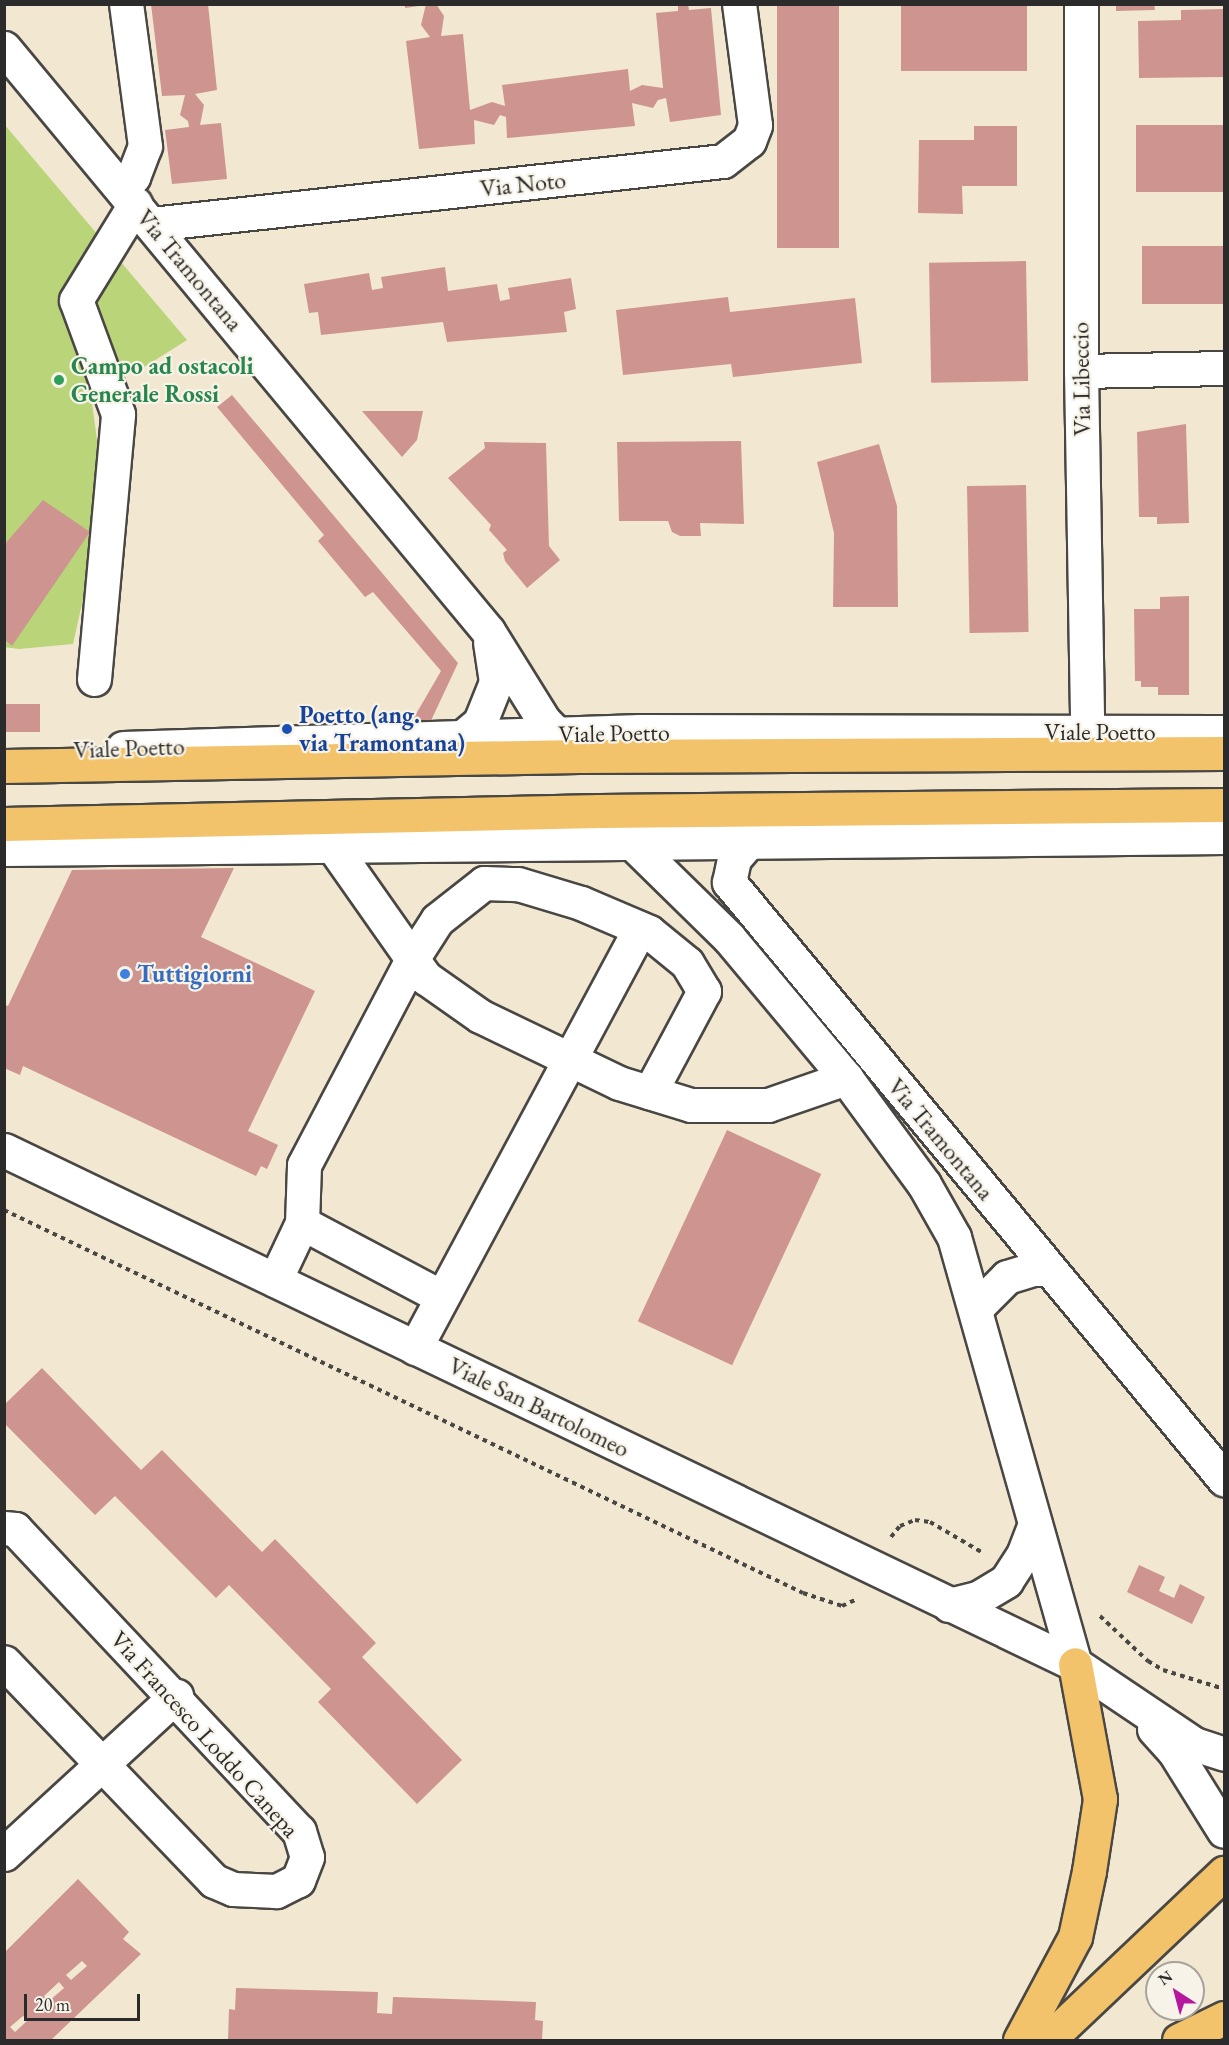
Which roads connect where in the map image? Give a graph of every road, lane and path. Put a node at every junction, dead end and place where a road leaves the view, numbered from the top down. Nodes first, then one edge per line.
1 (126, 4) edge
2 (739, 4) edge
3 (1081, 4) edge
4 (4, 48) edge
5 (136, 205) junction
6 (1224, 368) edge
7 (1081, 371) junction
8 (488, 631) junction
9 (94, 679) dead end
10 (1224, 732) edge
11 (463, 737) junction
12 (1087, 742) junction
13 (568, 745) junction
14 (4, 752) edge
15 (1224, 753) edge
16 (438, 758) junction
17 (4, 766) edge
18 (1224, 805) edge
19 (801, 809) junction
20 (599, 811) junction
21 (313, 817) junction
22 (4, 824) edge
23 (1224, 837) edge
24 (745, 843) junction
25 (633, 844) junction
26 (334, 848) junction
27 (4, 849) edge
28 (640, 928) junction
29 (412, 958) junction
30 (568, 1058) junction
31 (846, 1078) junction
32 (650, 1092) junction
33 (4, 1149) edge
34 (4, 1210) edge
35 (302, 1222) junction
36 (1049, 1269) junction
37 (275, 1280) junction
38 (440, 1296) junction
39 (976, 1308) junction
40 (415, 1347) junction
41 (1224, 1479) edge
42 (1035, 1524) junction
43 (4, 1528) edge
44 (892, 1535) dead end
45 (984, 1554) dead end
46 (862, 1590) dead end
47 (950, 1605) junction
48 (1092, 1608) dead end
49 (4, 1662) edge
50 (1075, 1664) junction
51 (1224, 1689) edge
52 (176, 1696) junction
53 (1130, 1703) junction
54 (1224, 1754) edge
55 (102, 1761) junction
56 (1224, 1831) edge
57 (4, 1854) edge
58 (1224, 1873) edge
59 (1224, 2018) edge
60 (1020, 2040) edge
61 (1048, 2040) edge
62 (1179, 2040) edge

1 - 5 street
2 - 5 street, Via Noto
3 - 7 street, Via Libeccio
4 - 5 street, Via Tramontana
5 - 8 street, Via Tramontana
5 - 9 street
6 - 7 street
7 - 12 street, Via Libeccio
8 - 11 street
8 - 13 street, Via Tramontana
10 - 12 street, Viale Poetto
11 - 13 street, Viale Poetto
11 - 14 street, Viale Poetto
11 - 16 street
12 - 13 main road, Viale Poetto
12 - 15 main road, Viale Poetto
13 - 16 main road, Viale Poetto
16 - 17 main road, Viale Poetto
18 - 19 main road
19 - 20 main road
19 - 24 street, Via Tramontana
20 - 21 main road
20 - 25 street, Via Tramontana
21 - 22 main road
21 - 26 street
23 - 24 street
24 - 25 street
24 - 36 street, Via Tramontana
25 - 26 street
25 - 31 street, Via Tramontana
26 - 27 street
26 - 29 street
28 - 29 street
28 - 30 street
28 - 32 street
29 - 30 street
29 - 35 street
30 - 32 street
30 - 38 street
31 - 32 street
31 - 39 street, Via Tramontana
33 - 37 street, Viale San Bartolomeo
34 - 46 path
35 - 37 street
35 - 38 street
36 - 39 street
36 - 41 street, Via Tramontana
37 - 40 street, Viale San Bartolomeo
38 - 40 street
39 - 42 street, Via Tramontana
40 - 47 street, Viale San Bartolomeo
42 - 47 street
42 - 50 street
43 - 52 street, Via Francesco Loddo Canepa
44 - 45 path
47 - 50 street, Viale San Bartolomeo
48 - 51 path
49 - 55 street, Via Francesco Loddo Canepa
50 - 53 street, Viale San Bartolomeo
50 - 60 main road
52 - 55 street
52 - 55 street, Via Francesco Loddo Canepa
53 - 54 street, Viale San Bartolomeo
53 - 56 street, Viale San Bartolomeo
55 - 57 street
58 - 61 main road
59 - 62 main road

